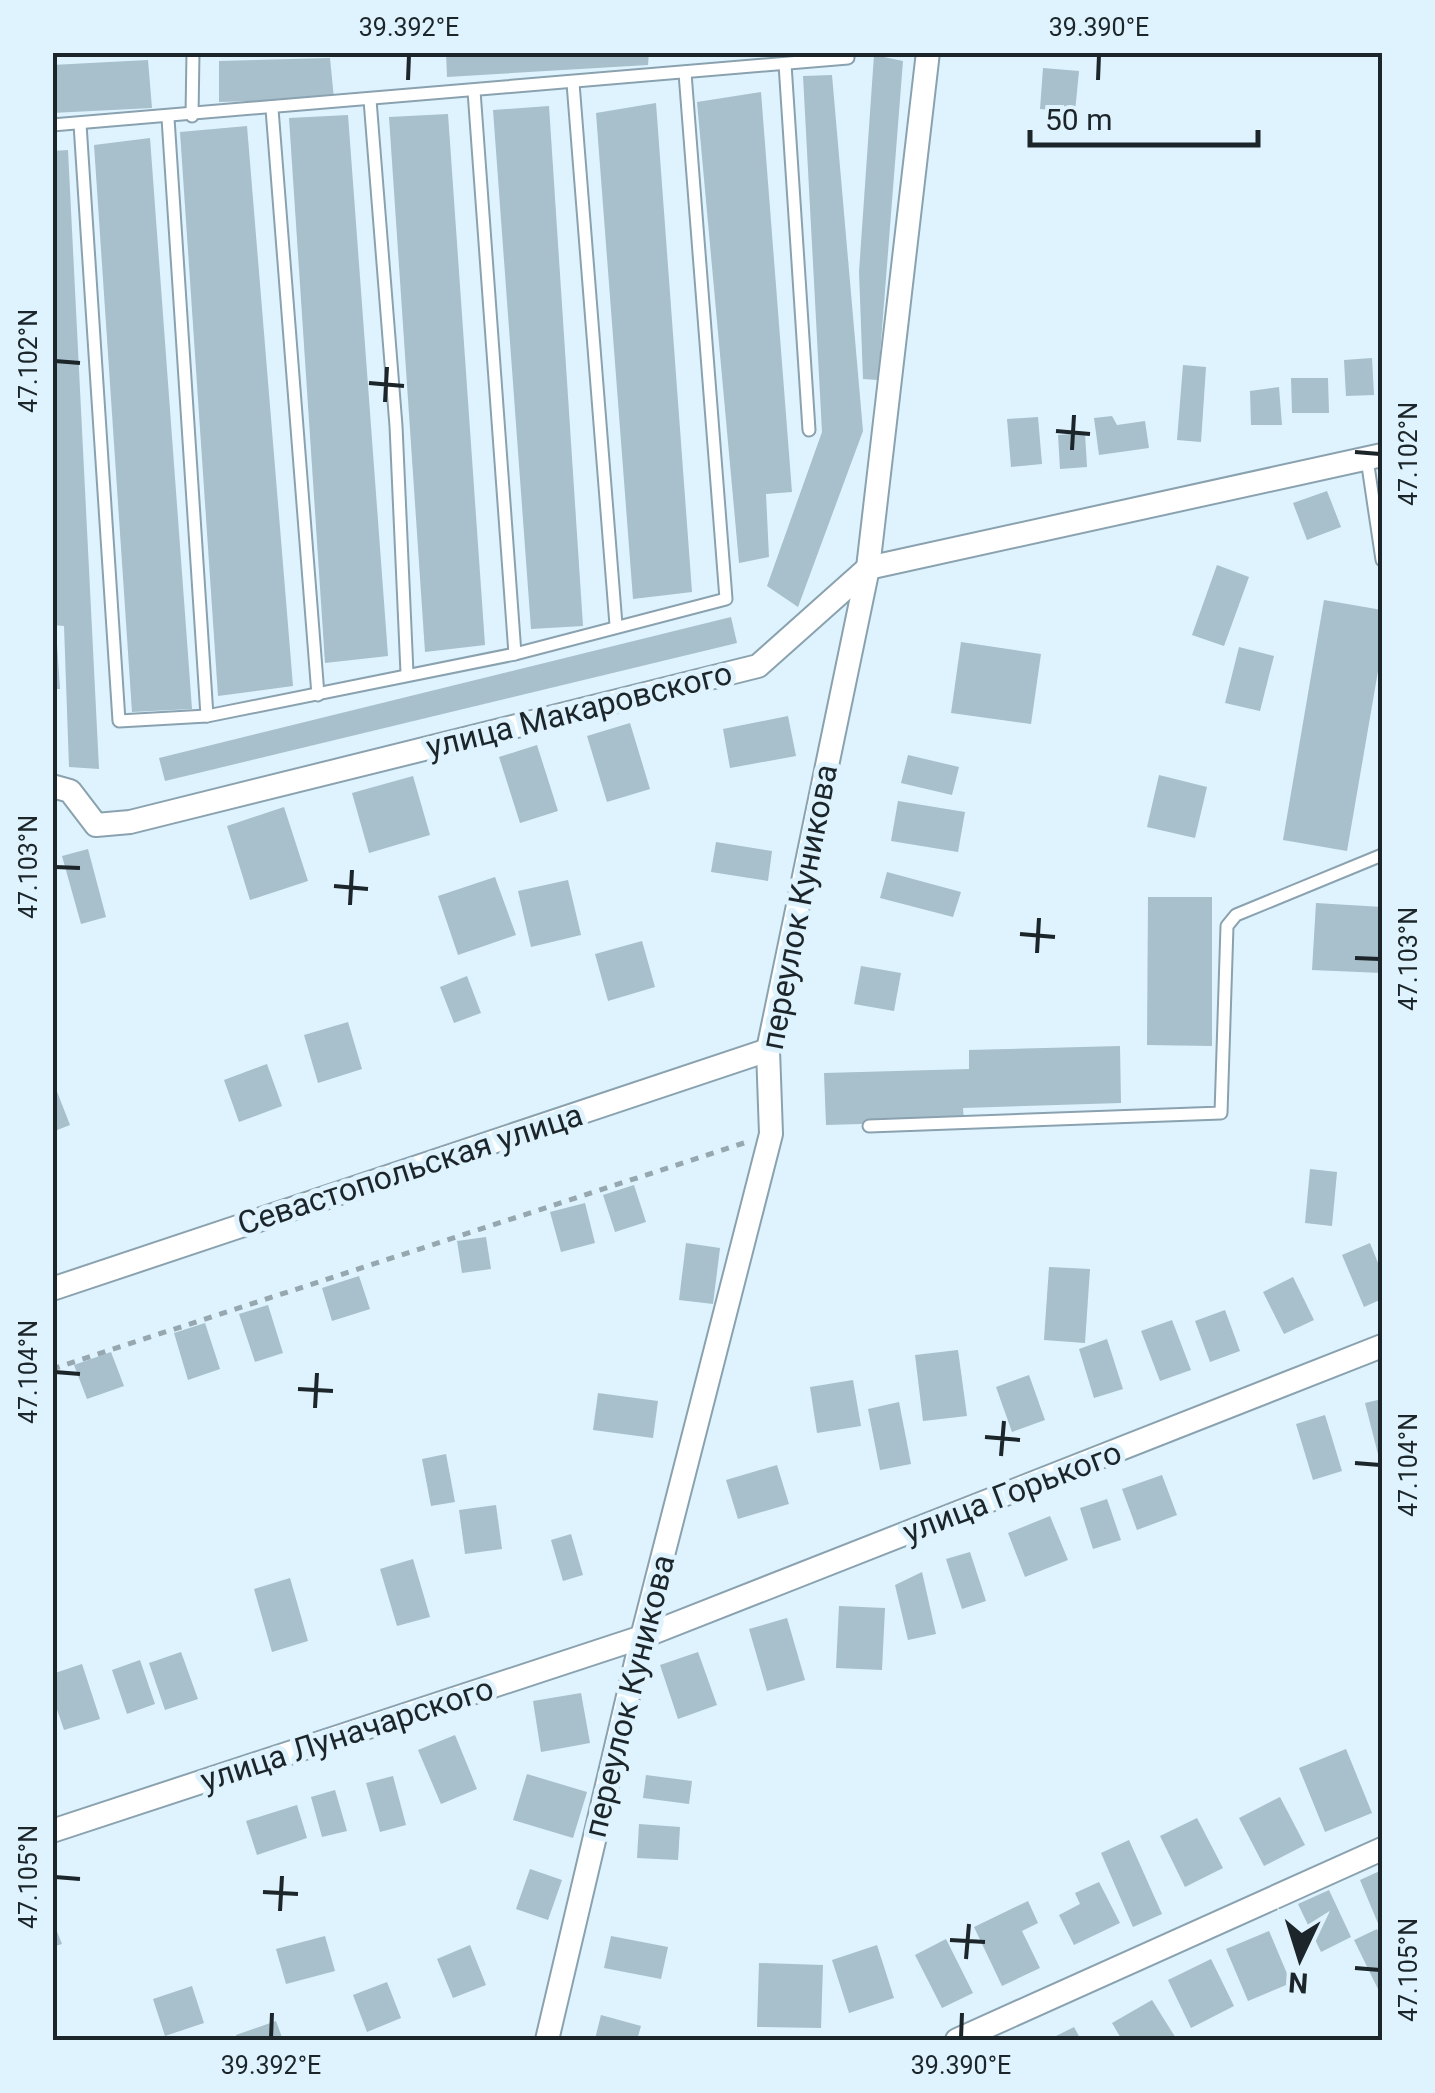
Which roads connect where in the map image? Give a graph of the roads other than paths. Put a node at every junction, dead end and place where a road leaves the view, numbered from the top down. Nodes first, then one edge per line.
1 (193, 52) edge
2 (928, 52) edge
3 (848, 58) dead end
4 (786, 64) junction
5 (685, 73) junction
6 (573, 83) junction
7 (474, 92) junction
8 (370, 100) junction
9 (272, 109) junction
10 (192, 116) junction
11 (168, 118) junction
12 (80, 124) junction
13 (52, 126) edge
14 (810, 430) dead end
15 (1375, 457) edge
16 (1382, 560) edge
17 (868, 568) junction
18 (616, 625) junction
19 (515, 654) junction
20 (408, 672) junction
21 (318, 695) junction
22 (208, 716) junction
23 (52, 786) edge
24 (1382, 851) edge
25 (768, 1050) junction
26 (869, 1126) dead end
27 (52, 1289) edge
28 (1382, 1346) edge
29 (642, 1637) junction
30 (52, 1832) edge
31 (1382, 1849) edge
32 (547, 2040) edge
33 (957, 2040) edge

1 - 10 lane
2 - 17 street, переулок Куникова
3 - 4 lane
4 - 5 lane
4 - 14 lane
5 - 6 lane
5 - 18 lane
6 - 7 lane
6 - 18 lane
7 - 8 lane
7 - 19 lane
8 - 9 lane
8 - 20 lane
9 - 10 lane
9 - 21 lane
10 - 11 lane
11 - 12 lane
11 - 22 lane
12 - 13 lane
12 - 22 lane
15 - 16 lane
15 - 17 street, улица Макаровского
17 - 23 street, улица Макаровского
17 - 25 street, переулок Куникова
18 - 19 lane
19 - 20 lane
20 - 21 lane
21 - 22 lane
24 - 26 lane
25 - 27 street, Севастопольская улица
25 - 29 street, переулок Куникова
28 - 29 street, улица Горького
29 - 30 street, улица Луначарского
29 - 32 street, переулок Куникова
31 - 33 street

